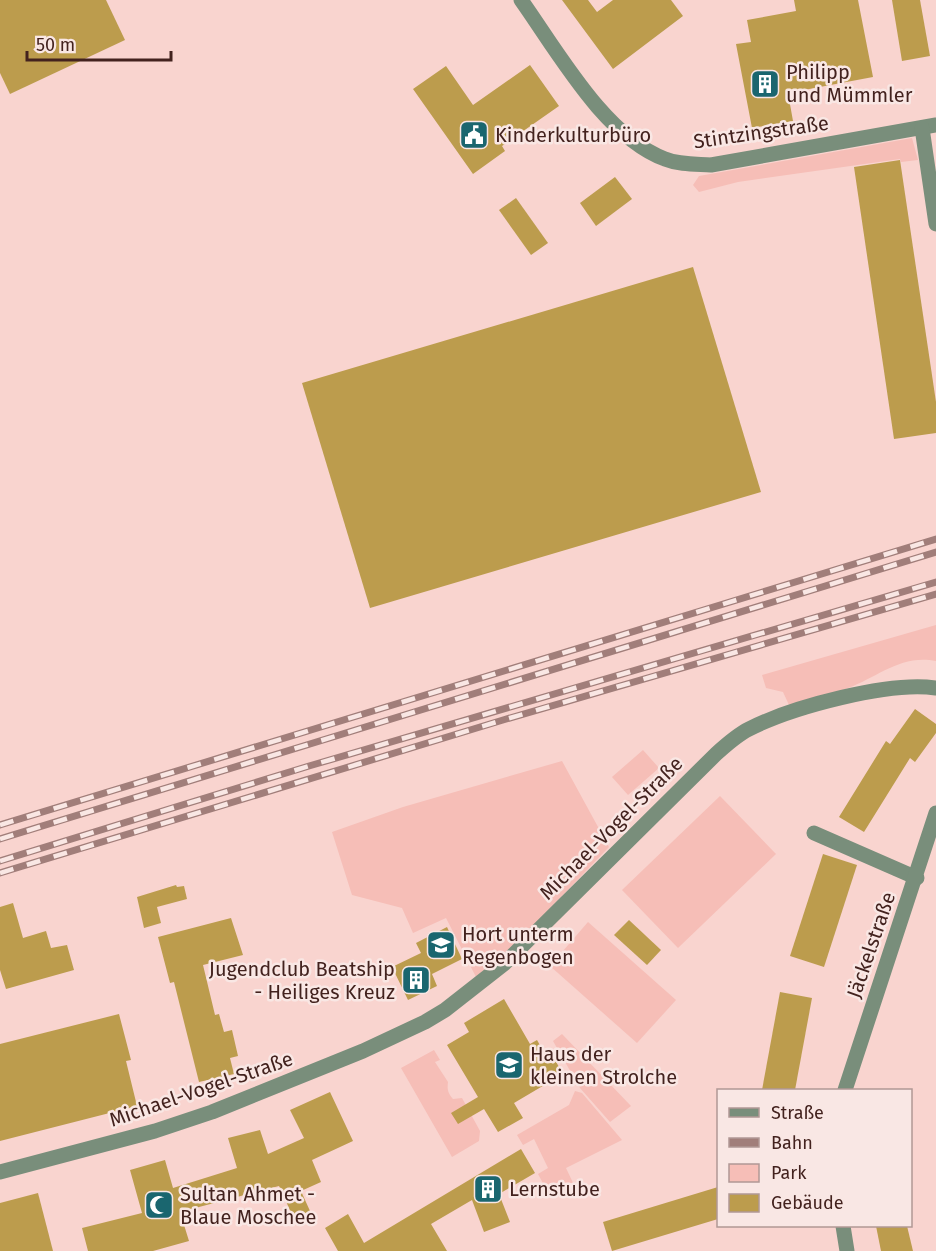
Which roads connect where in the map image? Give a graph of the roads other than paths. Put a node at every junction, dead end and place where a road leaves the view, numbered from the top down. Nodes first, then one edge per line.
1 (521, 0) edge
2 (929, 127) edge
3 (936, 224) edge
4 (936, 688) edge
5 (936, 813) edge
6 (814, 833) dead end
7 (916, 878) junction
8 (845, 1089) edge
9 (0, 1172) edge
10 (843, 1227) edge
11 (847, 1251) edge

1 - 2 street, Stintzingstraße
2 - 3 street
4 - 9 street, Michael-Vogel-Straße
5 - 7 street, Jäckelstraße
6 - 7 street
7 - 8 street, Jäckelstraße
10 - 11 street

